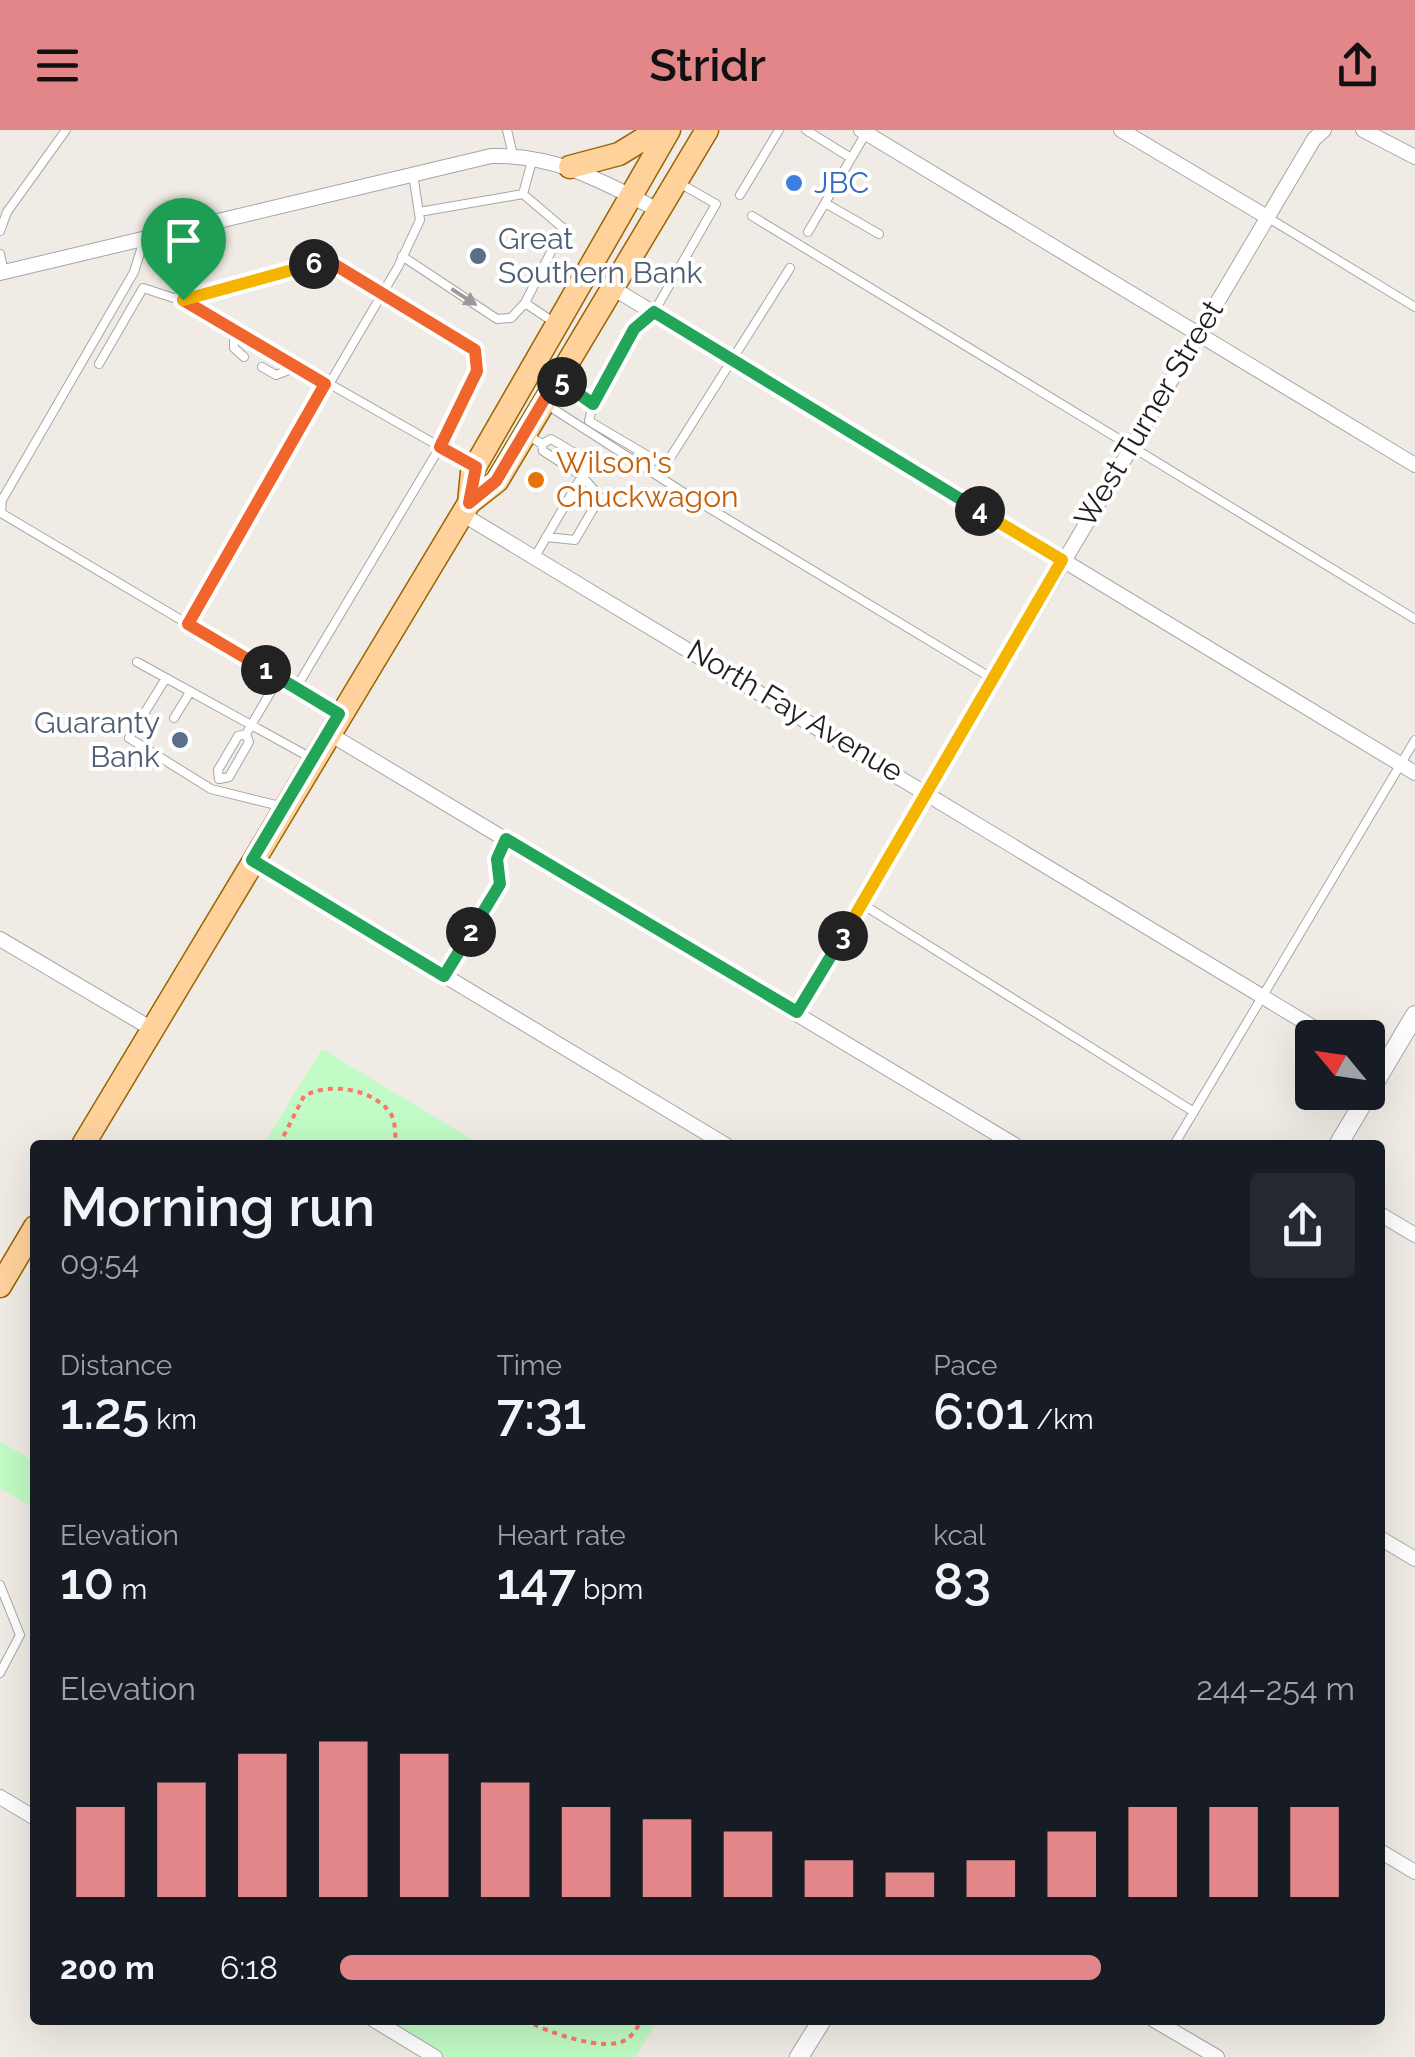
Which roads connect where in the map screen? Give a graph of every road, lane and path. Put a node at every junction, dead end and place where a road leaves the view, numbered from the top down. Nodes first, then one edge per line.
1 (66, 130) edge
2 (507, 130) edge
3 (658, 130) edge
4 (669, 130) edge
5 (707, 130) edge
6 (779, 130) edge
7 (806, 130) edge
8 (1121, 130) edge
9 (1324, 130) edge
10 (1363, 130) edge
11 (863, 132) edge
12 (513, 155) junction
13 (533, 157) junction
14 (1415, 157) edge
15 (851, 158) junction
16 (570, 167) junction
17 (413, 174) junction
18 (673, 180) junction
19 (523, 194) junction
20 (740, 194) dead end
21 (631, 196) junction
22 (825, 203) junction
23 (656, 208) junction
24 (418, 212) junction
25 (752, 216) dead end
26 (1267, 217) junction
27 (0, 231) edge
28 (808, 232) dead end
29 (880, 234) dead end
30 (145, 238) junction
31 (0, 254) edge
32 (402, 256) junction
33 (790, 268) dead end
34 (2, 272) edge
35 (610, 286) junction
36 (383, 291) junction
37 (183, 300) junction
38 (525, 302) junction
39 (1415, 307) edge
40 (654, 312) junction
41 (558, 324) junction
42 (234, 329) junction
43 (1196, 334) junction
44 (244, 357) dead end
45 (733, 362) junction
46 (99, 364) dead end
47 (262, 367) dead end
48 (297, 367) junction
49 (557, 378) junction
50 (325, 384) junction
51 (593, 404) junction
52 (554, 410) dead end
53 (533, 438) junction
54 (440, 447) junction
55 (1129, 448) junction
56 (1415, 465) edge
57 (476, 467) junction
58 (582, 476) junction
59 (465, 508) junction
60 (546, 537) junction
61 (536, 555) junction
62 (1062, 560) junction
63 (1415, 619) edge
64 (188, 624) junction
65 (136, 662) dead end
66 (166, 678) junction
67 (279, 678) junction
68 (994, 679) junction
69 (296, 688) junction
70 (190, 692) junction
71 (174, 718) dead end
72 (334, 724) junction
73 (248, 730) junction
74 (1415, 740) edge
75 (312, 759) junction
76 (1400, 764) junction
77 (1415, 773) edge
78 (212, 789) junction
79 (928, 792) junction
80 (284, 807) junction
81 (506, 839) junction
82 (252, 860) junction
83 (862, 904) junction
84 (0, 939) edge
85 (444, 976) junction
86 (1264, 997) junction
87 (797, 1012) junction
88 (1415, 1015) edge
89 (1302, 1020) edge
90 (152, 1030) junction
91 (1385, 1052) edge
92 (1354, 1110) edge
93 (1194, 1112) junction
94 (86, 1140) edge
95 (282, 1140) edge
96 (396, 1140) edge
97 (718, 1140) edge
98 (1007, 1140) edge
99 (1177, 1140) edge
100 (1340, 1140) edge
101 (1385, 1217) edge
102 (30, 1235) edge
103 (1415, 1235) edge
104 (0, 1286) edge
105 (1385, 1541) edge
106 (1415, 1559) edge
107 (0, 1584) edge
108 (0, 1673) edge
109 (0, 1797) edge
110 (30, 1815) edge
111 (1385, 1854) edge
112 (1415, 1872) edge
113 (382, 2025) edge
114 (538, 2025) edge
115 (638, 2025) edge
116 (819, 2025) edge
117 (1163, 2025) edge
118 (436, 2057) edge
119 (800, 2057) edge
120 (1217, 2057) edge

1 - 27 lane
2 - 12 lane
3 - 16 main road
4 - 21 main road
5 - 18 main road
6 - 20 lane
7 - 15 lane
8 - 26 street
9 - 26 street, West Turner Street
10 - 14 street
11 - 15 lane
11 - 43 street
12 - 13 street
12 - 17 street
13 - 16 street
13 - 19 lane
15 - 22 lane
16 - 21 street
17 - 24 lane
17 - 30 street
18 - 23 main road
18 - 40 lane
19 - 24 lane
19 - 38 lane
21 - 23 street
21 - 41 main road
22 - 28 lane
22 - 29 lane
23 - 35 main road
24 - 32 lane
25 - 55 lane
26 - 39 lane
26 - 43 street, West Turner Street
30 - 34 street
30 - 64 lane
31 - 34 lane
32 - 36 lane
32 -> 38 lane
33 - 45 lane
35 - 40 street
35 - 49 main road
36 - 37 lane
36 - 50 lane
36 - 54 lane
37 - 42 lane
37 - 46 lane
38 - 41 lane
40 - 45 street
40 - 51 lane
41 - 57 main road
42 - 44 lane
42 - 48 lane
43 - 55 street, West Turner Street
43 - 56 street
45 - 51 lane
45 - 62 street
47 - 48 lane
48 - 50 lane
49 - 51 lane
49 - 53 main road
50 - 54 lane
50 - 64 lane
52 - 68 lane
53 - 58 lane
53 - 58 lane
53 - 59 main road
54 - 57 lane
54 - 69 lane
55 - 62 street, West Turner Street
55 - 63 lane
57 - 59 main road
58 - 60 lane
58 - 60 lane
59 - 61 street, North Fay Avenue
59 - 72 main road
60 - 61 lane
61 - 79 street, North Fay Avenue
62 - 68 street, West Turner Street
62 - 76 street
64 - 67 lane
65 - 66 lane
66 - 70 lane
66 - 78 lane
67 - 69 lane
67 - 73 lane
68 - 79 street, West Turner Street
69 - 72 lane
70 - 71 lane
70 - 73 lane
72 - 75 main road
72 - 81 street
73 - 75 lane
73 - 78 lane
74 - 76 lane
75 - 80 main road
76 - 77 street
76 - 86 lane
78 - 80 lane
79 - 83 street, West Turner Street
79 - 86 street, North Fay Avenue
80 - 82 main road
81 - 85 lane
81 - 87 street
82 - 85 street
82 - 90 main road
83 - 87 street, West Turner Street
83 - 93 lane
84 - 90 street
85 - 97 street
86 - 89 street, North Fay Avenue
86 - 93 lane
87 - 98 street
88 - 91 street
90 - 94 main road
92 - 100 street
93 - 99 lane
95 - 96 path
101 - 103 street
102 - 104 main road
105 - 106 street
107 - 108 lane
109 - 110 street
111 - 112 street
113 - 118 street
114 - 115 path
116 - 119 street
117 - 120 street

